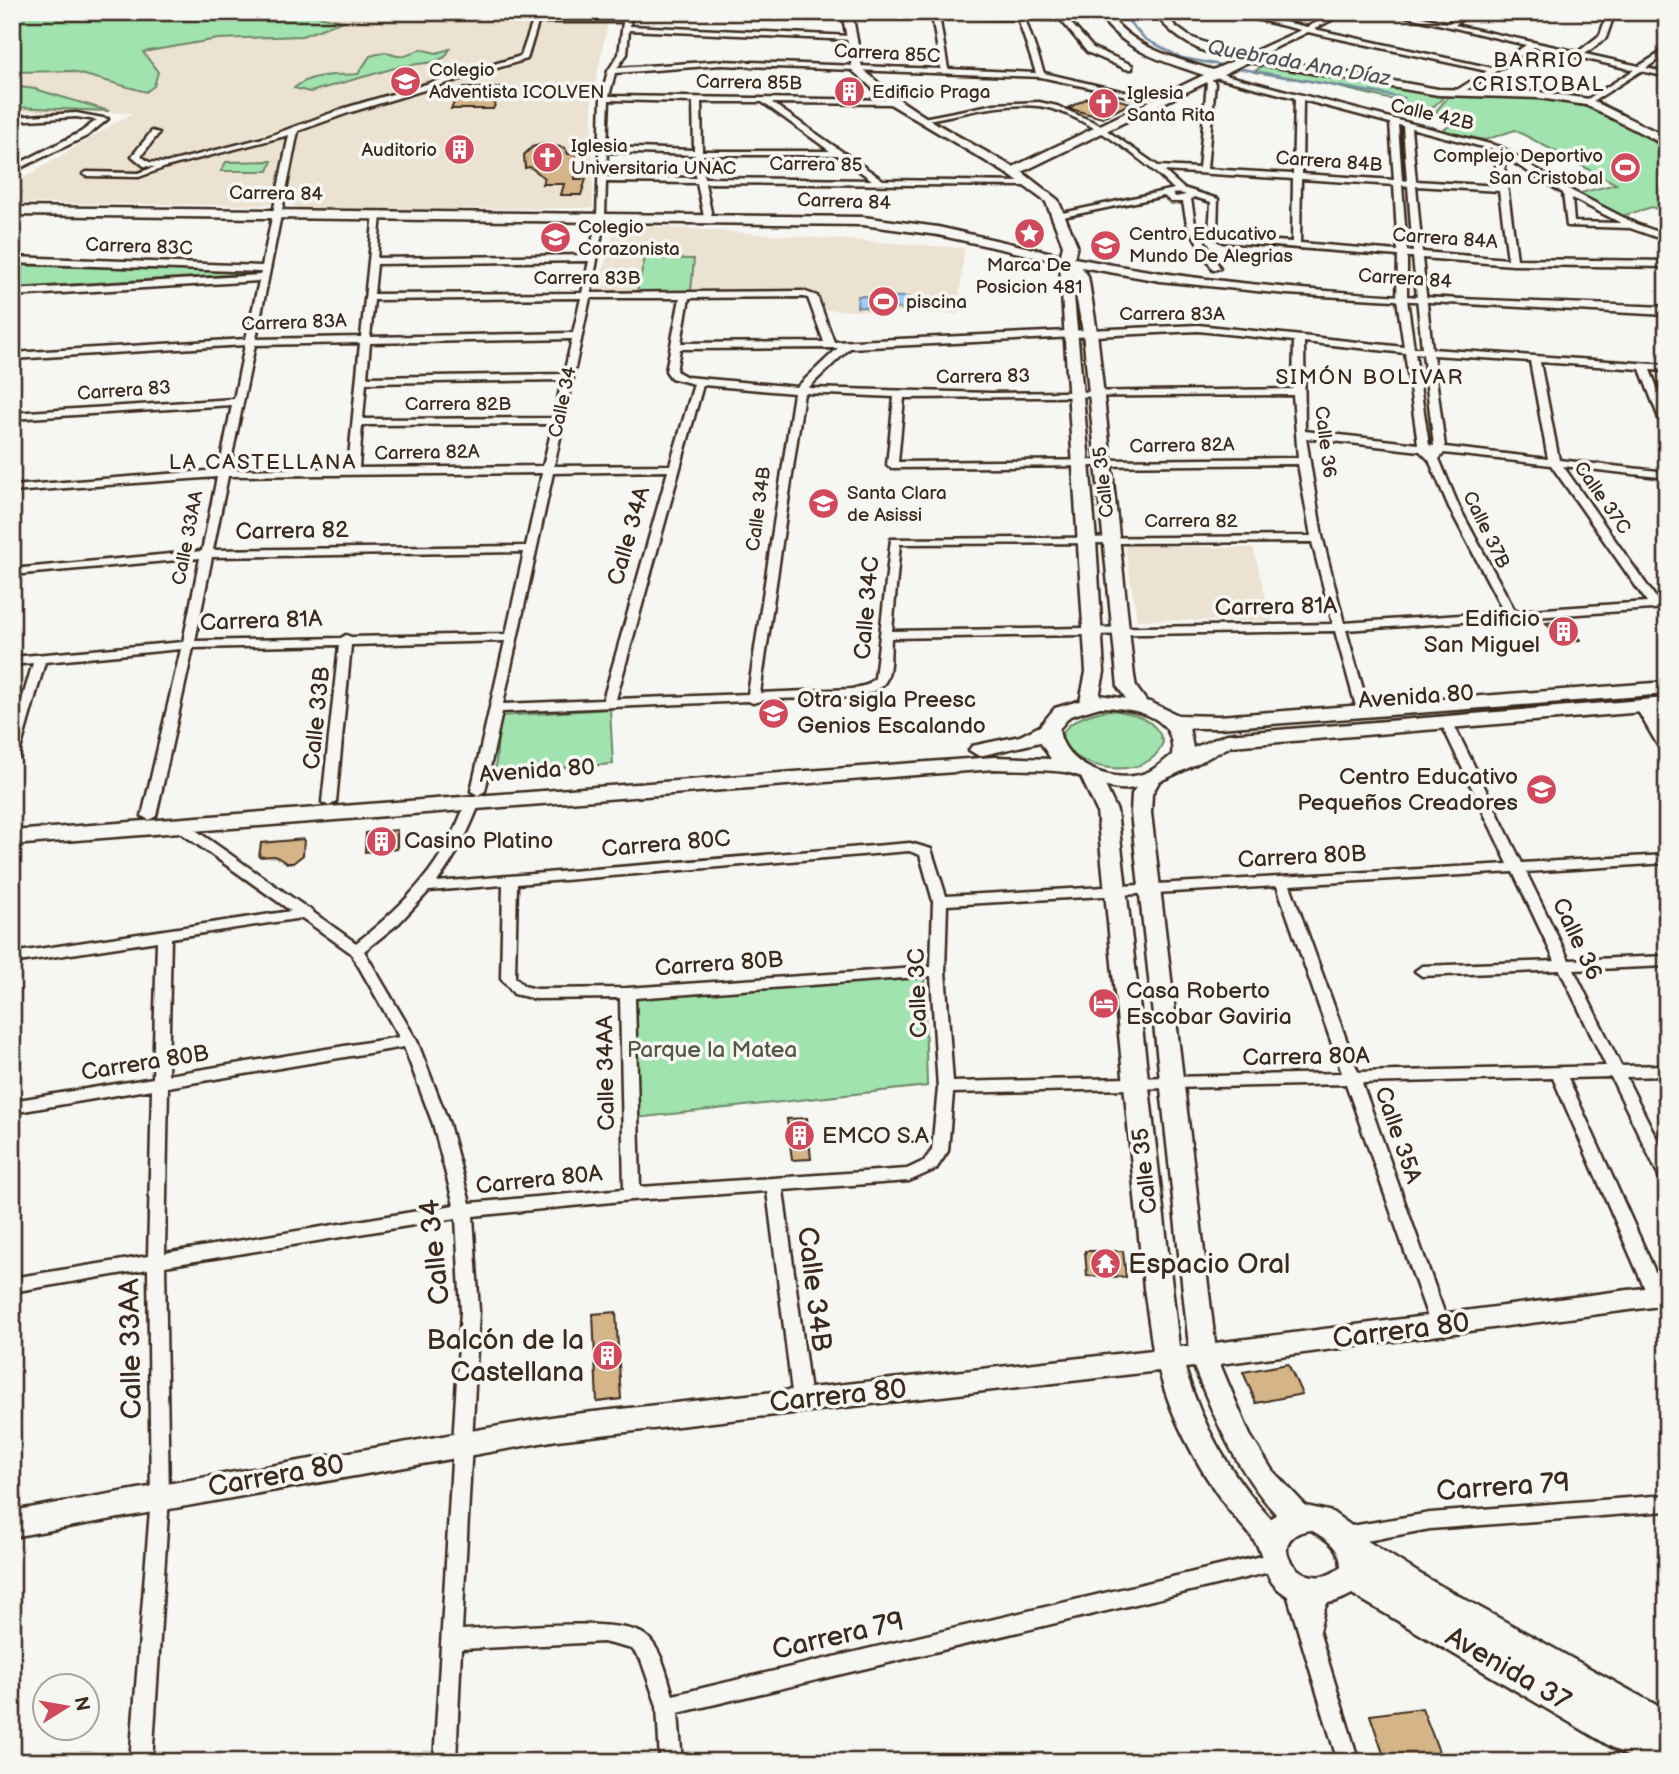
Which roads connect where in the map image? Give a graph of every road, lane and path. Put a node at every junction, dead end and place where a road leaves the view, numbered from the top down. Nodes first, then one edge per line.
1 (847, 12) edge
2 (893, 12) edge
3 (1159, 12) edge
4 (1229, 12) edge
5 (1344, 12) edge
6 (1391, 12) edge
7 (1467, 12) edge
8 (1612, 12) edge
9 (935, 13) edge
10 (1020, 14) edge
11 (1104, 16) edge
12 (1063, 18) junction
13 (627, 20) edge
14 (1450, 25) junction
15 (1308, 29) junction
16 (852, 38) junction
17 (1532, 44) junction
18 (1667, 51) edge
19 (1580, 54) junction
20 (1240, 61) junction
21 (1129, 67) dead end
22 (1640, 68) junction
23 (857, 69) junction
24 (1492, 70) junction
25 (612, 71) junction
26 (945, 73) junction
27 (1213, 74) junction
28 (1041, 75) junction
29 (1667, 75) edge
30 (1460, 93) junction
31 (605, 98) junction
32 (697, 98) junction
33 (1299, 98) junction
34 (761, 99) junction
35 (1159, 100) junction
36 (894, 102) junction
37 (1589, 102) junction
38 (12, 119) edge
39 (922, 119) junction
40 (1394, 123) junction
41 (1407, 126) junction
42 (1098, 130) junction
43 (294, 131) junction
44 (155, 133) dead end
45 (270, 139) junction
46 (1667, 142) edge
47 (292, 145) junction
48 (603, 149) junction
49 (1498, 149) junction
50 (697, 153) junction
51 (838, 153) junction
52 (166, 165) junction
53 (1155, 168) junction
54 (12, 170) edge
55 (1203, 171) junction
56 (1013, 172) junction
57 (87, 174) dead end
58 (1298, 176) junction
59 (601, 179) junction
60 (700, 180) junction
61 (1396, 182) junction
62 (1411, 183) junction
63 (883, 184) junction
64 (1030, 184) junction
65 (1502, 189) junction
66 (1180, 190) junction
67 (1567, 192) junction
68 (1166, 193) junction
69 (1189, 197) junction
70 (12, 211) edge
71 (276, 213) junction
72 (377, 215) junction
73 (600, 216) junction
74 (1061, 216) junction
75 (708, 217) junction
76 (1633, 226) junction
77 (1667, 238) edge
78 (1296, 245) junction
79 (1402, 253) junction
80 (1418, 254) junction
81 (594, 258) junction
82 (12, 260) edge
83 (1068, 260) junction
84 (374, 261) junction
85 (1513, 262) junction
86 (1667, 264) edge
87 (1216, 268) dead end
88 (264, 273) junction
89 (12, 293) edge
90 (586, 294) junction
91 (685, 295) junction
92 (370, 297) junction
93 (1402, 299) junction
94 (1421, 301) junction
95 (1667, 312) edge
96 (1090, 332) junction
97 (1070, 333) junction
98 (577, 336) junction
99 (366, 338) junction
100 (1299, 341) junction
101 (250, 342) junction
102 (830, 345) junction
103 (847, 345) junction
104 (675, 346) junction
105 (1408, 350) junction
106 (1429, 352) junction
107 (12, 356) edge
108 (1535, 360) junction
109 (1644, 367) junction
110 (1667, 368) edge
111 (569, 377) junction
112 (362, 380) junction
113 (699, 382) junction
114 (799, 391) junction
115 (1298, 392) junction
116 (1076, 393) junction
117 (1096, 393) junction
118 (899, 396) junction
119 (238, 402) junction
120 (12, 416) edge
121 (559, 421) junction
122 (358, 422) junction
123 (1667, 426) edge
124 (1300, 434) junction
125 (1424, 449) junction
126 (1437, 455) junction
127 (1304, 461) junction
128 (1554, 461) junction
129 (1082, 464) junction
130 (1101, 464) junction
131 (548, 468) junction
132 (675, 468) junction
133 (353, 471) junction
134 (223, 473) junction
135 (1667, 475) edge
136 (12, 489) edge
137 (1110, 539) junction
138 (1319, 539) junction
139 (1088, 540) junction
140 (895, 541) joint
141 (531, 549) junction
142 (206, 554) junction
143 (12, 572) edge
144 (1661, 604) edge
145 (1511, 614) junction
146 (1340, 627) junction
147 (1092, 632) junction
148 (1121, 632) junction
149 (886, 635) junction
150 (512, 637) junction
151 (346, 639) junction
152 (188, 645) junction
153 (40, 659) junction
154 (12, 661) edge
155 (1667, 688) edge
156 (753, 699) junction
157 (1089, 702) junction
158 (608, 704) junction
159 (1667, 704) edge
160 (1140, 705) junction
161 (1644, 706) junction
162 (497, 708) junction
163 (1363, 710) junction
164 (1173, 721) junction
165 (1446, 721) junction
166 (1049, 729) junction
167 (1667, 745) edge
168 (12, 757) edge
169 (1176, 765) junction
170 (1066, 766) junction
171 (1091, 777) junction
172 (1152, 778) junction
173 (475, 796) junction
174 (329, 802) junction
175 (149, 816) junction
176 (179, 825) junction
177 (12, 827) edge
178 (12, 838) edge
179 (910, 847) joint
180 (1667, 859) edge
181 (1518, 868) junction
182 (510, 880) junction
183 (1282, 881) junction
184 (427, 887) junction
185 (1150, 889) junction
186 (1116, 891) junction
187 (940, 901) junction
188 (307, 913) junction
189 (164, 935) junction
190 (356, 950) junction
191 (12, 958) edge
192 (1667, 961) edge
193 (1564, 966) junction
194 (938, 971) junction
195 (1422, 971) dead end
196 (627, 993) junction
197 (409, 1041) junction
198 (1667, 1070) edge
199 (1613, 1072) junction
200 (1558, 1073) junction
201 (1354, 1078) junction
202 (162, 1083) junction
203 (1171, 1083) junction
204 (1136, 1084) junction
205 (946, 1088) junction
206 (12, 1107) edge
207 (940, 1151) joint
208 (1667, 1176) edge
209 (774, 1184) junction
210 (632, 1194) junction
211 (464, 1210) junction
212 (156, 1261) junction
213 (12, 1285) edge
214 (1662, 1296) edge
215 (1440, 1326) junction
216 (1203, 1355) junction
217 (1168, 1359) junction
218 (802, 1400) junction
219 (461, 1443) junction
220 (160, 1497) junction
221 (1667, 1503) edge
222 (1299, 1518) junction
223 (12, 1524) edge
224 (1273, 1551) junction
225 (1349, 1553) junction
226 (1294, 1584) junction
227 (1323, 1591) junction
228 (1308, 1635) junction
229 (452, 1640) junction
230 (667, 1706) junction
231 (1667, 1728) edge
232 (141, 1762) edge
233 (445, 1762) edge
234 (670, 1762) edge
235 (1349, 1762) edge
236 (1667, 1762) edge

1 - 16 street
2 - 9 street
3 - 20 street
4 - 15 street
5 - 15 street
6 - 14 street
7 - 14 street
8 - 19 street
9 - 10 street
9 - 26 street
10 - 12 street
10 - 28 street
11 - 12 street
11 - 27 street
12 - 21 street
13 - 16 street
13 - 25 street, Calle 34
13 - 43 street
14 - 17 street
15 - 20 street
15 - 24 street
16 - 23 street
17 - 19 street
17 - 24 street
18 - 22 street
19 - 22 street
20 - 27 street
20 - 30 street
22 - 29 street
22 - 37 street
23 - 25 street, Carrera 85C
23 - 26 street, Carrera 85C
23 - 36 street, Calle 35
24 - 30 street
25 - 31 street, Calle 34
26 - 28 street, Carrera 85C
27 - 33 street, Calle 42B
27 - 35 street
27 - 55 street
28 - 35 street, Carrera 85C
30 - 37 street
31 - 32 street, Carrera 85B
31 - 48 street, Calle 34
32 - 34 street, Carrera 85B
32 - 50 street
33 - 40 street, Calle 42B
33 - 58 street
34 - 36 street, Carrera 85B
34 - 51 street
35 - 42 street
36 - 39 street, Calle 35
37 - 46 street
38 - 54 street
39 - 42 street
39 - 56 street, Calle 35
40 - 41 street, Calle 42B
40 - 61 street
41 - 49 street, Calle 42B
41 - 62 street, Calle 37B
42 - 53 street
42 - 56 street
43 - 45 street
43 - 47 street, Calle 33AA
44 - 52 street
45 - 47 street
45 - 52 street
47 - 71 street, Calle 33AA
48 - 50 street
48 - 59 street, Calle 34
49 - 65 street
49 - 67 street, Calle 42B
50 - 51 street
50 - 60 street
51 - 63 street
52 - 57 street
53 - 55 street, Carrera 84B
53 - 66 street
55 - 58 street, Carrera 84B
56 - 64 street, Calle 35
58 - 61 street, Carrera 84B
58 - 78 street
59 - 60 street, Carrera 85
59 - 73 street, Calle 34
60 - 63 street, Carrera 85
60 - 75 street
61 - 62 street, Carrera 84B
61 - 79 street
62 - 65 street, Carrera 84B
62 - 80 street, Calle 37B
63 - 64 street, Carrera 85
64 - 74 street, Calle 35
65 - 85 street
66 - 68 street
66 - 69 street
67 - 76 street, Calle 42B
67 - 76 street
68 - 69 street
68 - 74 street
69 - 78 street, Carrera 84A
69 - 87 street
70 - 71 street, Carrera 84
71 - 72 street, Carrera 84
71 - 88 street, Calle 33AA
72 - 73 street, Carrera 84
72 - 84 street
73 - 75 street, Carrera 84
73 - 81 street, Calle 34
74 - 83 street, Calle 35
75 - 83 street, Carrera 84
76 - 77 street, Calle 42B
78 - 79 street, Carrera 84A
79 - 80 street, Carrera 84A
79 - 93 street
80 - 85 street, Carrera 84A
80 - 94 street, Calle 37B
81 - 84 street
81 - 90 street, Calle 34
82 - 88 street, Carrera 83C
83 - 93 street, Carrera 84
83 - 96 street, Calle 35
83 - 97 street, Calle 35
84 - 92 street
85 - 86 street, Carrera 84A
88 - 89 street
88 - 101 street, Calle 33AA
90 - 91 street, Carrera 83B
90 - 92 street, Carrera 83B
90 - 98 street, Calle 34
91 - 102 street, Carrera 83B
91 - 104 street
92 - 99 street
93 - 94 street, Carrera 84
93 - 105 street
94 - 95 street, Carrera 84
94 - 106 street, Calle 37B
96 - 97 street, Carrera 83A
96 - 100 street, Carrera 83A
96 - 117 street, Calle 35
97 - 103 street, Carrera 83A
97 - 116 street, Calle 35
98 - 99 street, Carrera 83A
98 - 111 street, Calle 34
99 - 101 street, Carrera 83A
99 - 112 street
100 - 105 street, Carrera 83A
100 - 115 street, Calle 36
101 - 107 street, Carrera 83A
101 - 119 street, Calle 33AA
102 - 103 street, Carrera 83A
102 - 104 street, Carrera 83A
103 - 114 street
104 - 113 street, Carrera 83
105 - 106 street, Carrera 83A
105 - 125 street
106 - 108 street, Carrera 83A
106 - 126 street, Calle 37B
108 - 109 street, Carrera 83A
108 - 128 street, Calle 37C
109 - 110 street, Carrera 83A
109 - 123 street
111 - 112 street
111 - 121 street, Calle 34
112 - 122 street
113 - 114 street, Carrera 83
113 - 132 street, Calle 34A
114 - 118 street, Carrera 83
114 - 156 street, Calle 34B
115 - 117 street, Carrera 83
115 - 124 street, Calle 36
116 - 117 street, Carrera 83
116 - 118 street, Carrera 83
116 - 129 street, Calle 35
117 - 130 street, Calle 35
118 - 129 street, Carrera 82A
119 - 120 street, Carrera 83
119 - 134 street, Calle 33AA
121 - 122 street, Carrera 82B
121 - 131 street, Calle 34
122 - 133 street
124 - 125 street
124 - 127 street, Calle 36
125 - 126 street
126 - 128 street
126 - 145 street, Calle 37B
127 - 130 street, Carrera 82A
127 - 138 street, Calle 36
128 - 135 street
128 - 144 street, Calle 37C
129 - 130 street, Carrera 82A
129 - 139 street, Calle 35
130 - 137 street, Calle 35
131 - 132 street, Carrera 82A
131 - 133 street, Carrera 82A
131 - 141 street, Calle 34
132 - 158 street, Calle 34A
133 - 134 street, Carrera 82A
134 - 136 street, Carrera 82A
134 - 142 street, Calle 33AA
137 - 138 street, Carrera 82
137 - 139 street, Carrera 82
137 - 148 street, Calle 35
138 - 146 street, Calle 36
139 - 140 street, Carrera 82
139 - 147 street, Calle 35
140 - 149 street, Calle 34C
141 - 142 street, Carrera 82
141 - 150 street, Calle 34
142 - 143 street, Carrera 82
142 - 152 street, Calle 33AA
144 - 145 street, Carrera 81A
145 - 146 street, Carrera 81A
146 - 148 street, Carrera 81A
146 - 163 street, Calle 36
147 - 148 street, Carrera 81A
147 - 149 street, Carrera 81A
147 - 157 street, Calle 35
148 - 160 street, Calle 35
149 - 156 street, Calle 34C
150 - 151 street, Carrera 81A
150 - 162 street, Calle 34
151 - 152 street, Carrera 81A
151 - 174 street, Calle 33B
152 - 153 street, Carrera 81A
152 - 175 street, Calle 33AA
153 - 154 street, Carrera 81A
153 - 168 street
155 - 163 main road, Avenida 80
156 - 158 street
157 - 160 main road
157 - 166 main road
158 - 162 street
159 - 161 main road, Avenida 80
160 - 164 main road
161 - 165 main road, Avenida 80
161 - 167 street
162 - 173 street, Calle 34
163 - 164 main road, Avenida 80
164 - 169 main road
165 - 169 main road, Avenida 80
165 - 181 street, Calle 36
166 - 170 main road
166 - 173 main road, Avenida 80
169 - 172 main road
170 - 171 main road
170 - 173 main road, Avenida 80
171 - 172 main road
171 - 186 street, Calle 35
172 - 185 street, Calle 35
173 - 174 main road, Avenida 80
173 - 176 main road, Avenida 80
173 - 184 street, Calle 34
174 - 175 main road, Avenida 80
175 - 177 main road, Avenida 80
176 - 178 main road, Avenida 80
176 - 188 street
179 - 182 street, Carrera 80C
179 - 187 street, Calle 3C
180 - 181 street, Carrera 80B
181 - 183 street, Carrera 80B
181 - 193 street, Calle 36
182 - 184 street, Carrera 80C
182 - 196 street, Carrera 80B
183 - 185 street, Carrera 80B
183 - 201 street, Calle 35A
184 - 190 street, Calle 34
185 - 186 street, Carrera 80B
185 - 203 street, Calle 35
186 - 187 street, Carrera 80B
186 - 204 street, Calle 35
187 - 194 street, Calle 3C
188 - 189 street
188 - 190 street
189 - 191 street
189 - 202 street, Calle 33AA
190 - 197 street, Calle 34
192 - 193 street
193 - 195 street
193 - 199 street, Calle 36
194 - 196 street, Carrera 80B
194 - 205 street, Calle 3C
196 - 210 street, Calle 34AA
197 - 202 street, Carrera 80B
197 - 211 street, Calle 34
198 - 199 street, Carrera 80A
199 - 200 street, Carrera 80A
199 - 208 street, Calle 36
200 - 201 street, Carrera 80A
200 - 214 street
201 - 203 street, Carrera 80A
201 - 215 street, Calle 35A
202 - 206 street, Carrera 80B
202 - 212 street, Calle 33AA
203 - 204 street, Carrera 80A
203 - 216 street, Calle 35
204 - 205 street, Carrera 80A
204 - 217 street, Calle 35
205 - 207 street, Calle 3C
207 - 209 street, Carrera 80A
209 - 210 street, Carrera 80A
209 - 218 street, Calle 34B
210 - 211 street, Carrera 80A
211 - 212 street, Carrera 80A
211 - 219 street, Calle 34
212 - 213 street, Carrera 80A
212 - 220 street, Calle 33AA
214 - 215 street, Carrera 80
215 - 216 street, Carrera 80
216 - 217 street, Carrera 80
216 - 222 street, Calle 35
217 - 218 street, Carrera 80
217 - 224 street, Calle 35
218 - 219 street, Carrera 80
219 - 220 street, Carrera 80
219 - 229 street, Calle 34
220 - 223 street, Carrera 80
220 - 232 street, Calle 33AA
221 - 225 street, Carrera 79
222 - 224 street
222 - 225 street
224 - 226 street
224 - 230 street, Carrera 79
225 - 227 street
225 - 231 street, Avenida 37
225 - 236 street, Avenida 37
226 - 227 street
226 - 228 street
227 - 228 street
228 - 235 street
229 - 230 street
229 - 233 street, Calle 34
230 - 234 street

